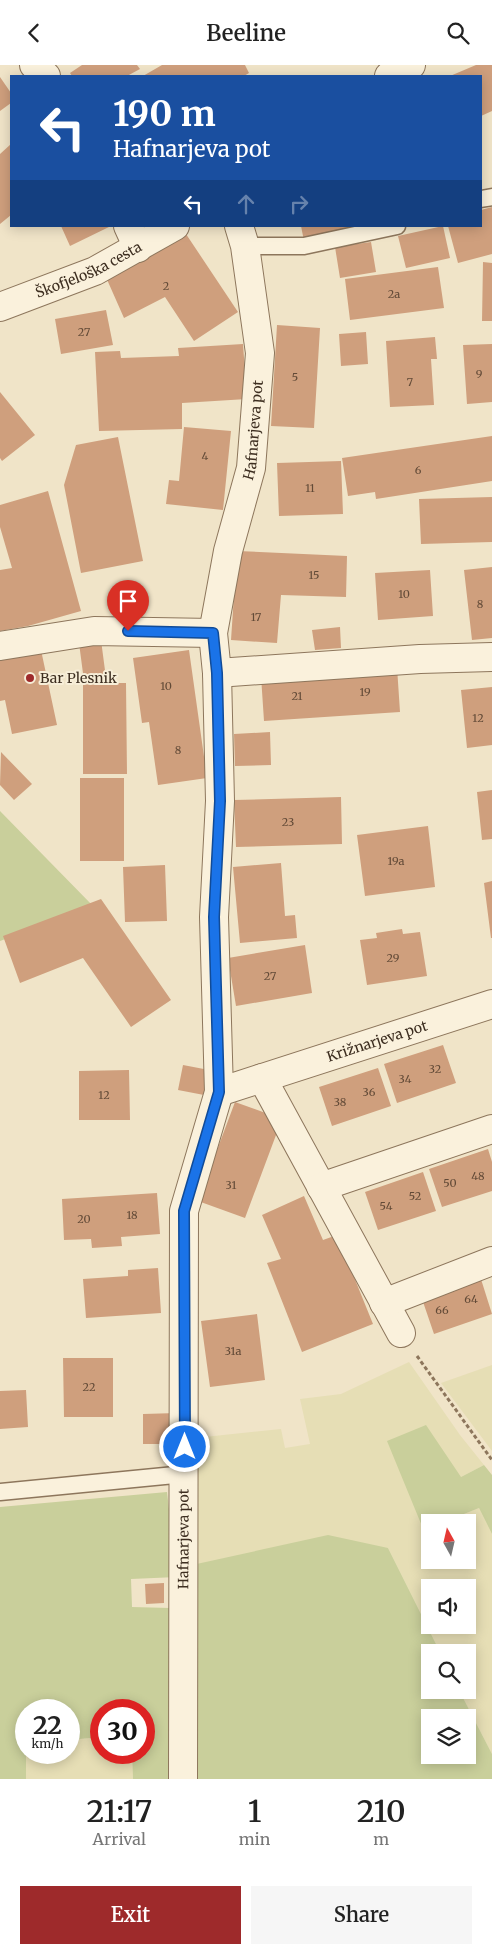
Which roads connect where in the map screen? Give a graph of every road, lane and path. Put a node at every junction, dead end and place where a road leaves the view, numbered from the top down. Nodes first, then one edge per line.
1 (34, 65) edge
2 (411, 65) edge
3 (45, 75) edge
4 (391, 75) edge
5 (172, 227) edge
6 (392, 227) edge
7 (242, 236) edge
8 (133, 237) edge
9 (0, 307) edge
10 (213, 633) junction
11 (0, 646) edge
12 (492, 657) edge
13 (217, 673) junction
14 (492, 1004) edge
15 (262, 1078) junction
16 (219, 1092) junction
17 (492, 1129) edge
18 (321, 1187) junction
19 (492, 1261) edge
20 (384, 1303) junction
21 (401, 1333) joint
22 (492, 1460) edge
23 (185, 1474) junction
24 (0, 1492) edge
25 (184, 1779) edge

1 - 3 street
2 - 4 street
5 - 8 street, Škofjeloška cesta
6 - 7 lane
7 - 10 street, Hafnarjeva pot
8 - 9 street, Škofjeloška cesta
10 - 11 street
10 - 13 street, Hafnarjeva pot
12 - 13 street
13 - 16 street, Hafnarjeva pot
14 - 15 street, Križnarjeva pot
15 - 16 street, Križnarjeva pot
15 - 18 street
16 - 23 street, Hafnarjeva pot
17 - 18 street
18 - 20 street
19 - 20 street
20 - 21 street
21 - 22 path
23 - 24 lane
23 - 25 street, Hafnarjeva pot

